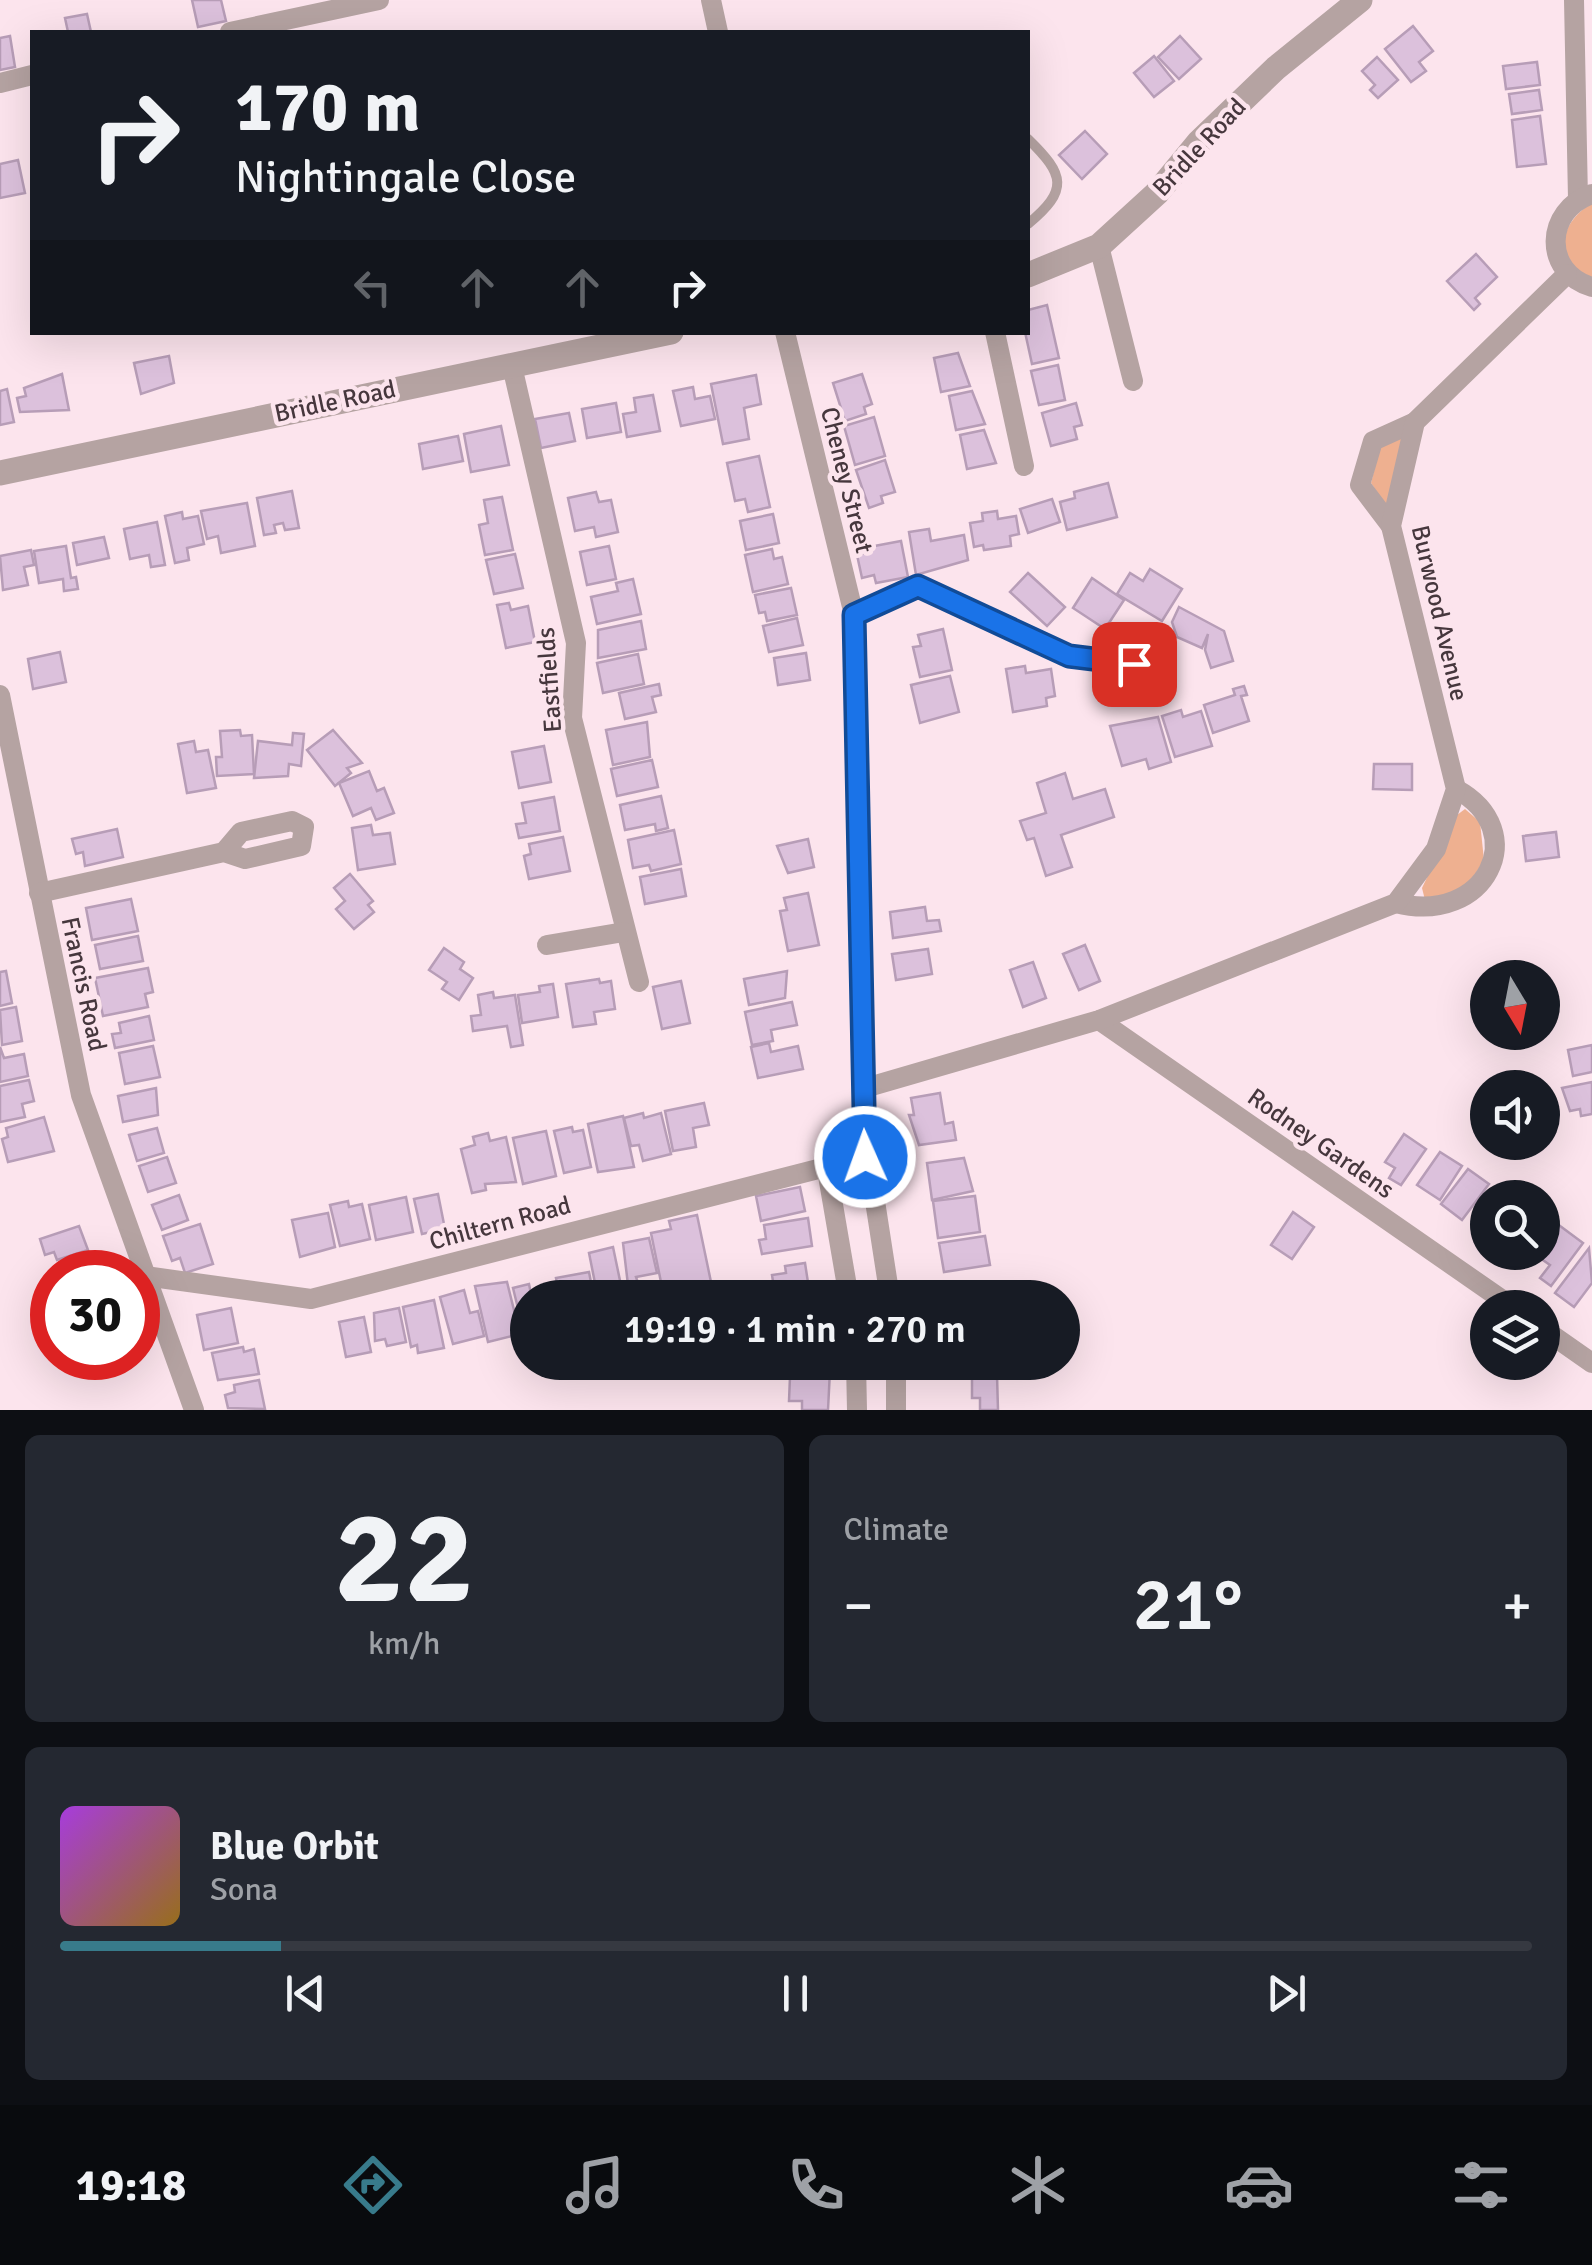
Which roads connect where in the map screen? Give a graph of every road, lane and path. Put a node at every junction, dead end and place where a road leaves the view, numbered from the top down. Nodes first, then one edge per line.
1 (379, 0) edge
2 (711, 0) edge
3 (1360, 0) edge
4 (1574, 0) edge
5 (239, 30) edge
6 (718, 30) edge
7 (30, 76) edge
8 (0, 82) edge
9 (1030, 141) edge
10 (1585, 196) edge
11 (1030, 222) edge
12 (1099, 246) junction
13 (1030, 274) edge
14 (1568, 274) junction
15 (1592, 287) edge
16 (656, 335) edge
17 (786, 335) edge
18 (996, 335) edge
19 (512, 366) junction
20 (1133, 381) dead end
21 (1415, 422) junction
22 (1024, 466) dead end
23 (0, 474) edge
24 (1391, 526) junction
25 (854, 615) junction
26 (1166, 668) dead end
27 (0, 695) edge
28 (1456, 788) junction
29 (224, 852) dead end
30 (39, 893) junction
31 (1396, 903) junction
32 (624, 932) junction
33 (547, 946) dead end
34 (638, 982) dead end
35 (1099, 1020) junction
36 (866, 1088) junction
37 (865, 1157) junction
38 (826, 1164) junction
39 (136, 1250) edge
40 (160, 1278) edge
41 (846, 1280) edge
42 (887, 1280) edge
43 (1488, 1290) edge
44 (160, 1317) edge
45 (1560, 1341) edge
46 (1592, 1363) edge
47 (856, 1380) edge
48 (896, 1380) edge
49 (194, 1410) edge
50 (857, 1410) edge
51 (896, 1410) edge

1 - 5 street
2 - 6 street
3 - 12 street, Bridle Road
4 - 10 street
7 - 8 street
9 - 11 lane
10 - 14 street
12 - 13 street, Bridle Road
12 - 20 street
14 - 15 street
14 - 21 street
16 - 19 street, Bridle Road
17 - 25 street, Cheney Street
18 - 22 street
19 - 23 street, Bridle Road
19 - 32 street, Eastfields
21 - 24 street, Burwood Avenue
21 - 24 street
24 - 28 street, Burwood Avenue
25 - 26 street
25 - 36 street, Cheney Street
27 - 30 street, Francis Road
28 - 31 street
28 - 31 street, Burwood Avenue
29 - 30 street
30 - 39 street, Francis Road
31 - 35 street, Burwood Avenue
32 - 33 street
32 - 34 street, Eastfields
35 - 36 street, Burwood Avenue
35 - 43 street, Rodney Gardens
36 - 37 street, Cheney Street
37 - 38 street, Chiltern Road
37 - 42 street, Cheney Street
38 - 40 street, Chiltern Road
38 - 41 street
44 - 49 street, Francis Road
45 - 46 street
47 - 50 street
48 - 51 street

